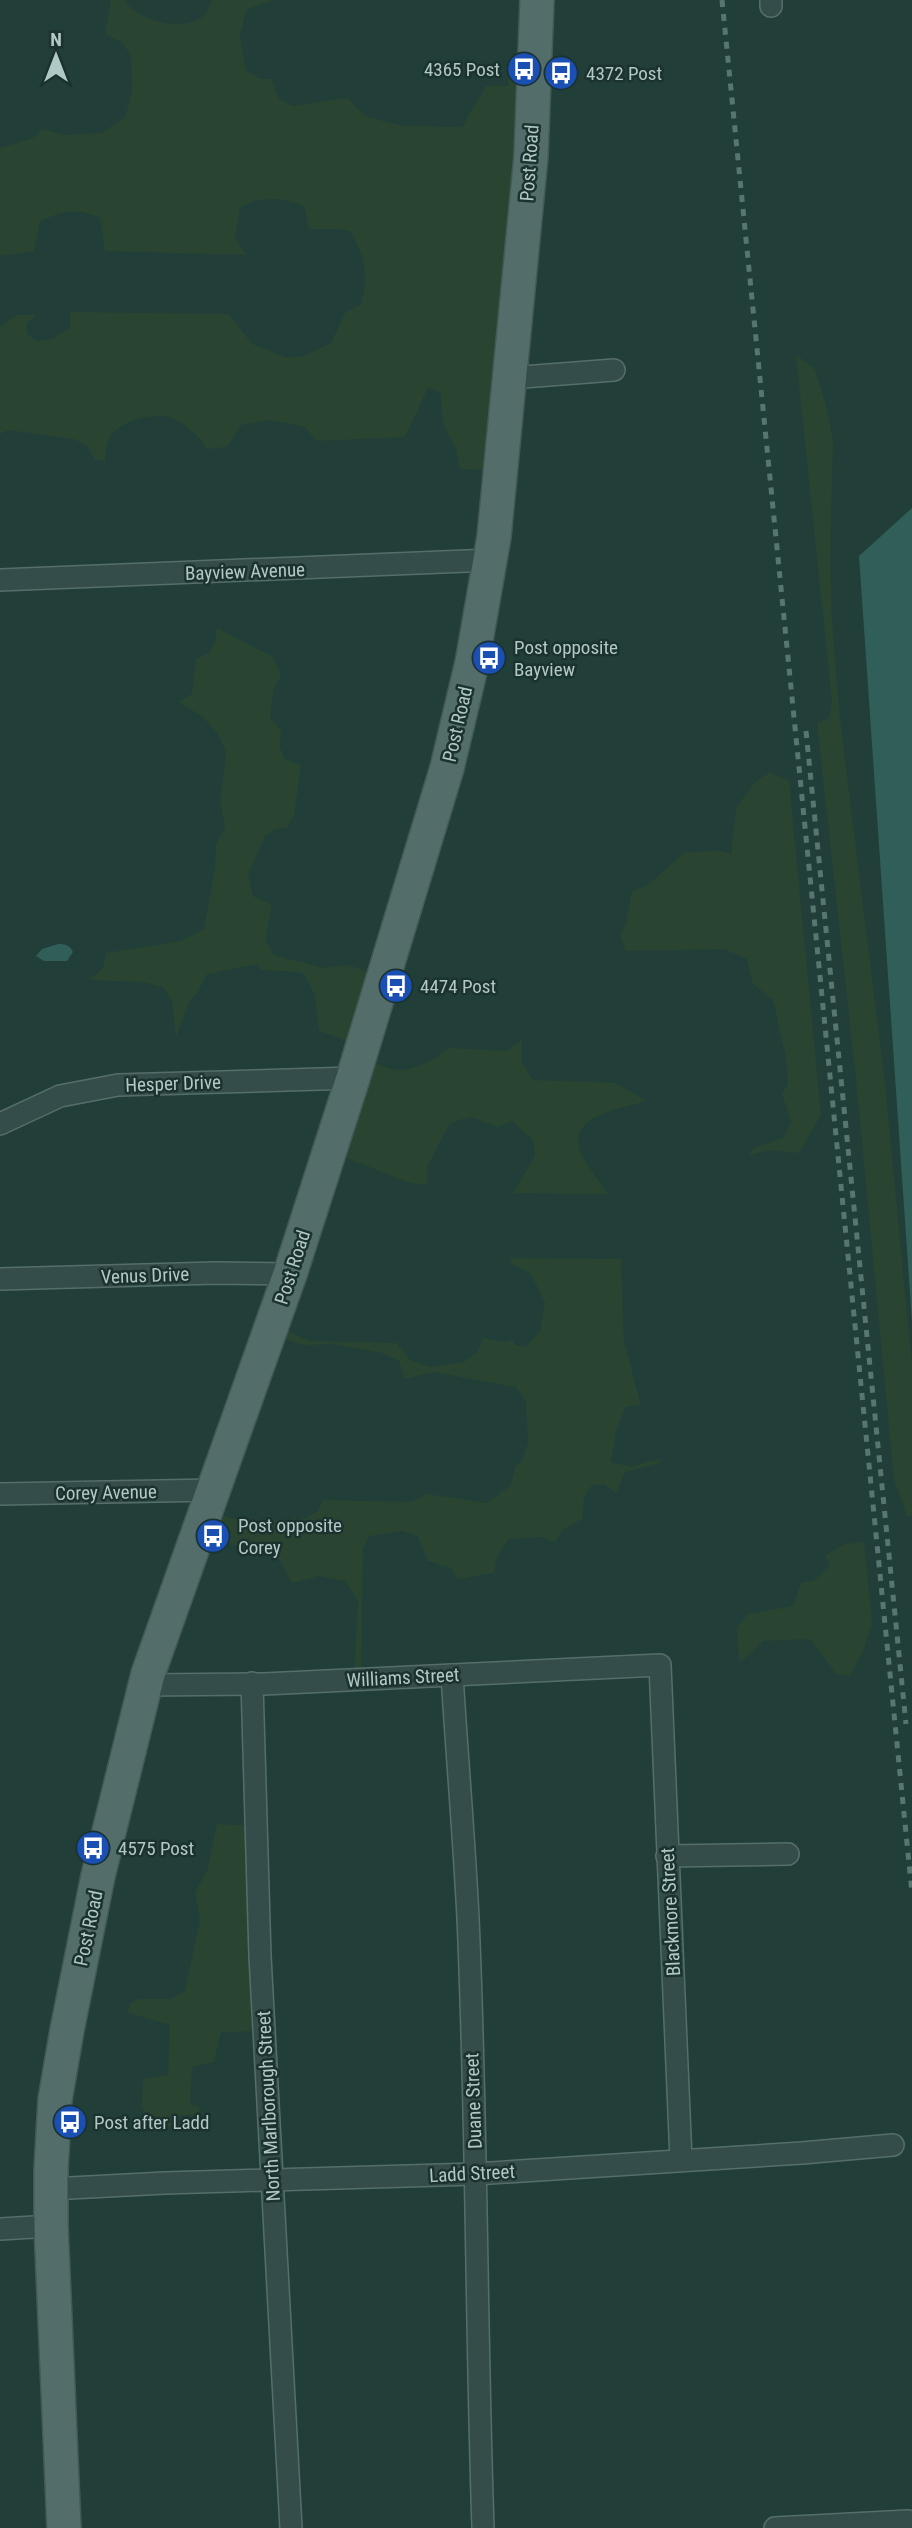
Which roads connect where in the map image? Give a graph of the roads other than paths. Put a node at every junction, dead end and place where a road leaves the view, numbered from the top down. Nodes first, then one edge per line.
1 (537, 0) edge
2 (614, 370) dead end
3 (510, 377) junction
4 (491, 561) junction
5 (0, 580) edge
6 (353, 1078) junction
7 (0, 1124) edge
8 (290, 1273) junction
9 (0, 1279) edge
10 (213, 1490) junction
11 (0, 1493) edge
12 (660, 1665) joint
13 (452, 1675) junction
14 (252, 1683) junction
15 (146, 1685) junction
16 (788, 1854) dead end
17 (667, 1856) junction
18 (893, 2145) dead end
19 (681, 2160) junction
20 (475, 2174) junction
21 (271, 2180) junction
22 (51, 2189) junction
23 (51, 2226) junction
24 (0, 2229) edge
25 (908, 2522) dead end
26 (64, 2528) edge
27 (291, 2528) edge
28 (483, 2528) edge
29 (775, 2528) edge

1 - 3 main road, Post Road
2 - 3 street
3 - 4 main road, Post Road
4 - 5 street, Bayview Avenue
4 - 6 main road, Post Road
6 - 7 street, Hesper Drive
6 - 8 main road, Post Road
8 - 9 street, Venus Drive
8 - 10 main road, Post Road
10 - 11 street, Corey Avenue
10 - 15 main road, Post Road
12 - 13 street, Williams Street
12 - 17 street, Blackmore Street
13 - 14 street, Williams Street
13 - 20 street, Duane Street
14 - 15 street, Williams Street
14 - 21 street, North Marlborough Street
15 - 22 main road, Post Road
16 - 17 street
17 - 19 street, Blackmore Street
18 - 19 street, Ladd Street
19 - 20 street, Ladd Street
20 - 21 street, Ladd Street
20 - 28 street, Duane Street
21 - 22 street, Ladd Street
21 - 27 street, North Marlborough Street
22 - 23 main road, Post Road
23 - 24 street
23 - 26 main road, Post Road
25 - 29 street

